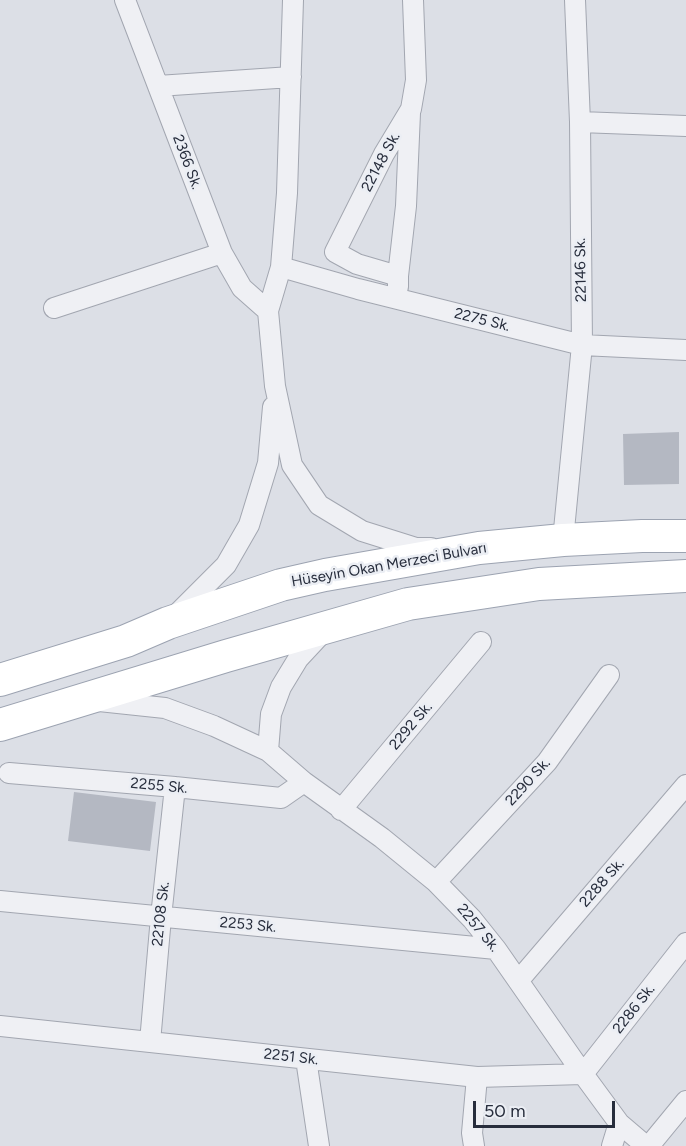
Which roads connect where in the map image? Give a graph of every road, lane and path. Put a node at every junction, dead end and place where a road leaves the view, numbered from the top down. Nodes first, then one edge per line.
1 (125, 0) edge
2 (293, 0) edge
3 (413, 0) edge
4 (575, 0) edge
5 (291, 77) junction
6 (158, 86) junction
7 (411, 109) junction
8 (580, 122) junction
9 (686, 126) edge
10 (222, 253) junction
11 (281, 267) junction
12 (398, 276) junction
13 (398, 299) junction
14 (54, 308) dead end
15 (268, 311) junction
16 (582, 345) junction
17 (686, 350) edge
18 (275, 386) junction
19 (686, 537) edge
20 (562, 540) junction
21 (479, 548) junction
22 (686, 576) edge
23 (168, 623) junction
24 (328, 626) junction
25 (481, 642) dead end
26 (609, 675) dead end
27 (0, 680) edge
28 (84, 699) junction
29 (0, 725) edge
30 (268, 751) junction
31 (9, 773) dead end
32 (304, 782) junction
33 (686, 785) edge
34 (175, 787) junction
35 (341, 810) junction
36 (436, 882) junction
37 (0, 901) edge
38 (160, 917) junction
39 (686, 943) edge
40 (496, 949) junction
41 (519, 980) junction
42 (0, 1026) edge
43 (150, 1042) junction
44 (306, 1059) junction
45 (583, 1074) junction
46 (477, 1077) junction
47 (686, 1101) edge
48 (619, 1123) junction
49 (319, 1146) edge
50 (474, 1146) edge
51 (612, 1146) edge
52 (647, 1146) edge

1 - 6 street, 2366 Sk.
2 - 5 street
3 - 7 street, 22148 Sk.
4 - 8 street, 22146 Sk.
5 - 6 street
5 - 11 street
6 - 10 street, 2366 Sk.
7 - 12 street
7 - 12 street, 22148 Sk.
8 - 9 street
8 - 16 street, 22146 Sk.
10 - 14 street
10 - 15 street, 2366 Sk.
11 - 13 street, 2275 Sk.
11 - 15 street
12 - 13 street
13 - 16 street, 2275 Sk.
15 - 18 street
16 - 17 street, 2275 Sk.
16 - 20 street, 22146 Sk.
18 - 21 street
18 - 23 street
19 - 20 main road, Hüseyin Okan Merzeci Bulvarı
20 - 21 main road, Hüseyin Okan Merzeci Bulvarı
21 - 23 main road, Hüseyin Okan Merzeci Bulvarı
22 - 24 main road
23 - 27 main road, Hüseyin Okan Merzeci Bulvarı
24 - 28 main road
24 - 30 street
25 - 35 street, 2292 Sk.
26 - 36 street, 2290 Sk.
28 - 29 main road
28 - 30 street, 2257 Sk.
30 - 32 street, 2257 Sk.
31 - 34 street, 2255 Sk.
32 - 34 street, 2255 Sk.
32 - 35 street, 2257 Sk.
33 - 41 street, 2288 Sk.
34 - 38 street, 22108 Sk.
35 - 36 street, 2257 Sk.
36 - 40 street, 2257 Sk.
37 - 38 street, 2253 Sk.
38 - 40 street, 2253 Sk.
38 - 43 street, 22108 Sk.
39 - 45 street, 2286 Sk.
40 - 41 street, 2257 Sk.
41 - 45 street, 2257 Sk.
42 - 43 street, 2251 Sk.
43 - 44 street, 2251 Sk.
44 - 46 street, 2251 Sk.
44 - 49 street
45 - 46 street, 2251 Sk.
45 - 48 street, 2257 Sk.
46 - 50 street
47 - 52 street
48 - 51 street
48 - 52 street, 2257 Sk.

